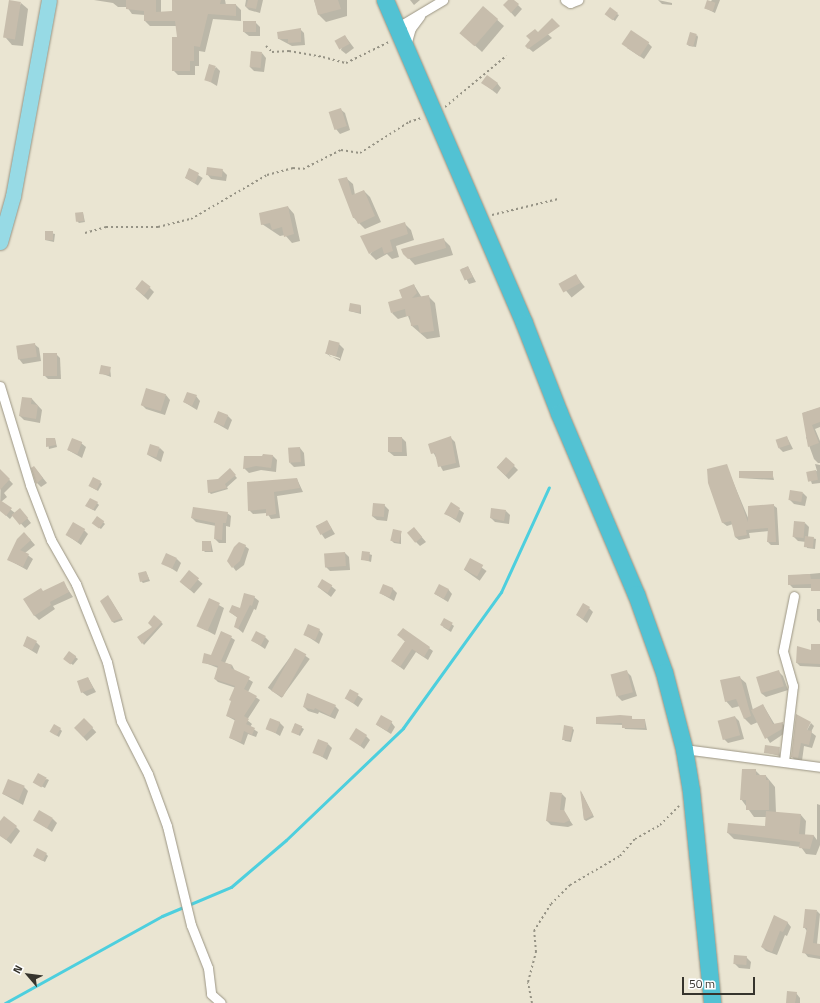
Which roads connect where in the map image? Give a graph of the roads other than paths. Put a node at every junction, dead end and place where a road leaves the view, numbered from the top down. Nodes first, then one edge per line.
1 (49, 0) edge
2 (385, 0) edge
3 (443, 0) edge
4 (565, 0) edge
5 (578, 0) edge
6 (433, 5) junction
7 (400, 37) junction
8 (0, 242) edge
9 (0, 386) edge
10 (794, 596) dead end
11 (684, 749) junction
12 (784, 761) junction
13 (820, 767) edge
14 (221, 1003) edge
15 (712, 1003) edge

1 - 8 main road
2 - 7 highway
3 - 6 street
4 - 5 street
6 - 7 street
6 - 7 street
7 - 11 highway
9 - 14 street
10 - 12 street
11 - 12 street
11 - 15 highway
12 - 13 street

